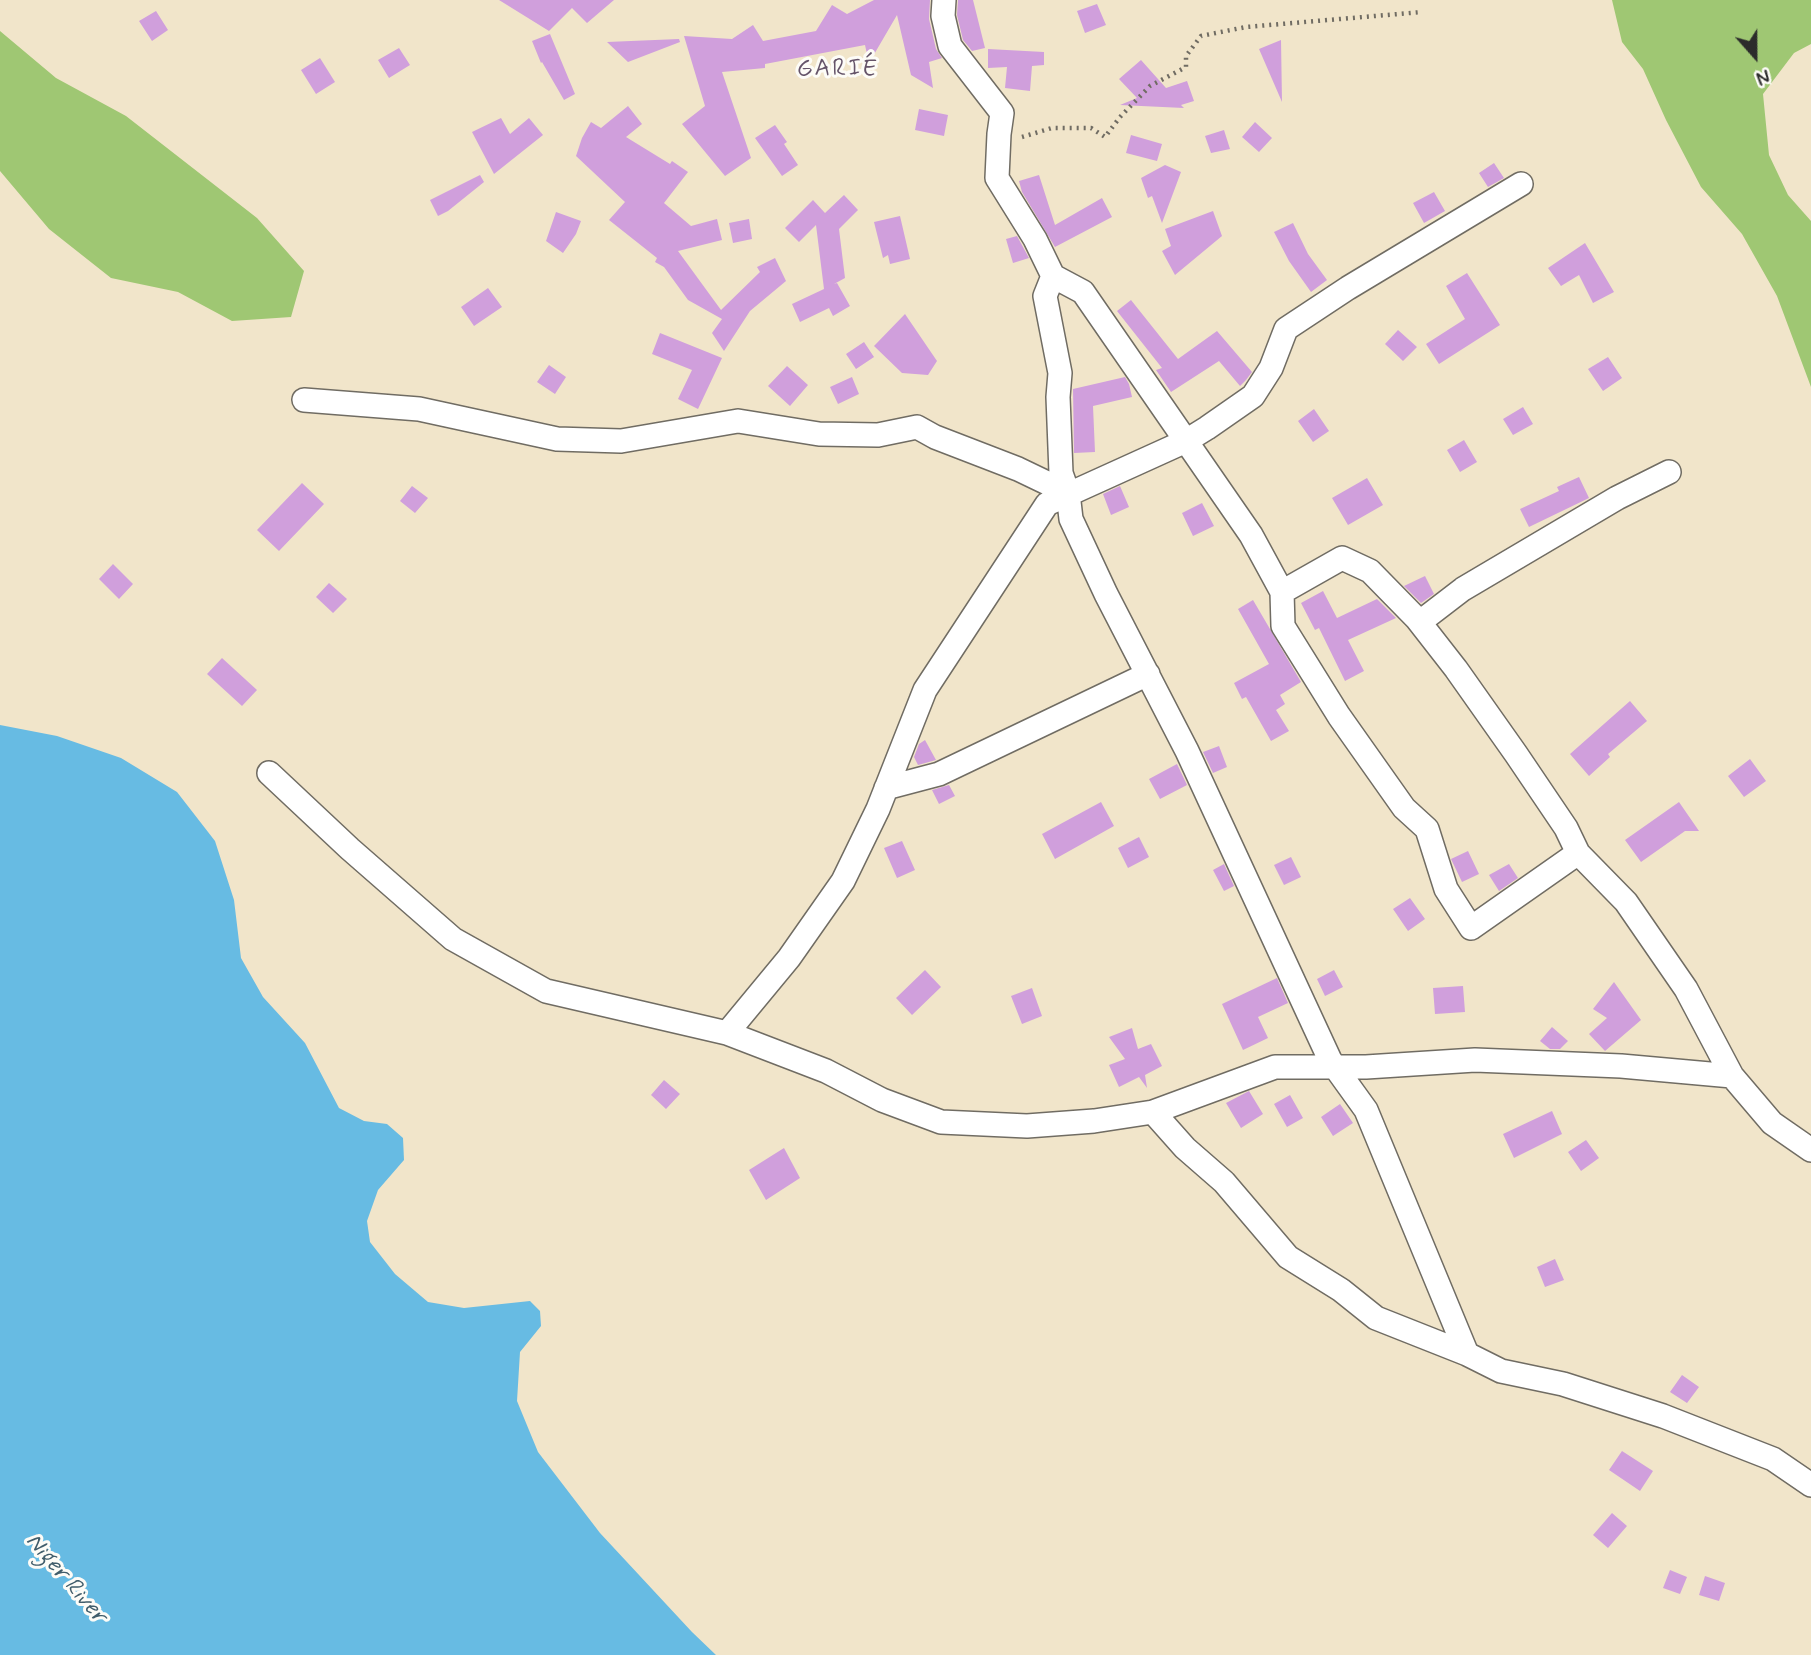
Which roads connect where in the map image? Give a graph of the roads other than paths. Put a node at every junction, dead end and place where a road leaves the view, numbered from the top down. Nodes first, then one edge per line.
1 (944, 0) edge
2 (1521, 184) dead end
3 (1053, 276) junction
4 (304, 400) dead end
5 (1186, 441) junction
6 (1669, 472) dead end
7 (1068, 493) junction
8 (1282, 592) junction
9 (1420, 622) junction
10 (1148, 674) junction
11 (269, 773) dead end
12 (886, 788) junction
13 (1578, 853) junction
14 (727, 1033) junction
15 (1336, 1067) junction
16 (1732, 1076) junction
17 (1153, 1112) junction
18 (1811, 1150) edge
19 (1467, 1354) junction
20 (1811, 1485) edge

1 - 3 street
2 - 5 street
3 - 5 street
3 - 7 street
4 - 7 street
5 - 7 street
5 - 8 street
6 - 9 street
7 - 10 street
7 - 12 street
8 - 9 street
8 - 13 street
9 - 13 street
10 - 12 street
10 - 15 street
11 - 14 street
12 - 14 street
13 - 16 street
14 - 17 street
15 - 16 street
15 - 17 street
15 - 19 street
16 - 18 street
17 - 19 street
19 - 20 street

